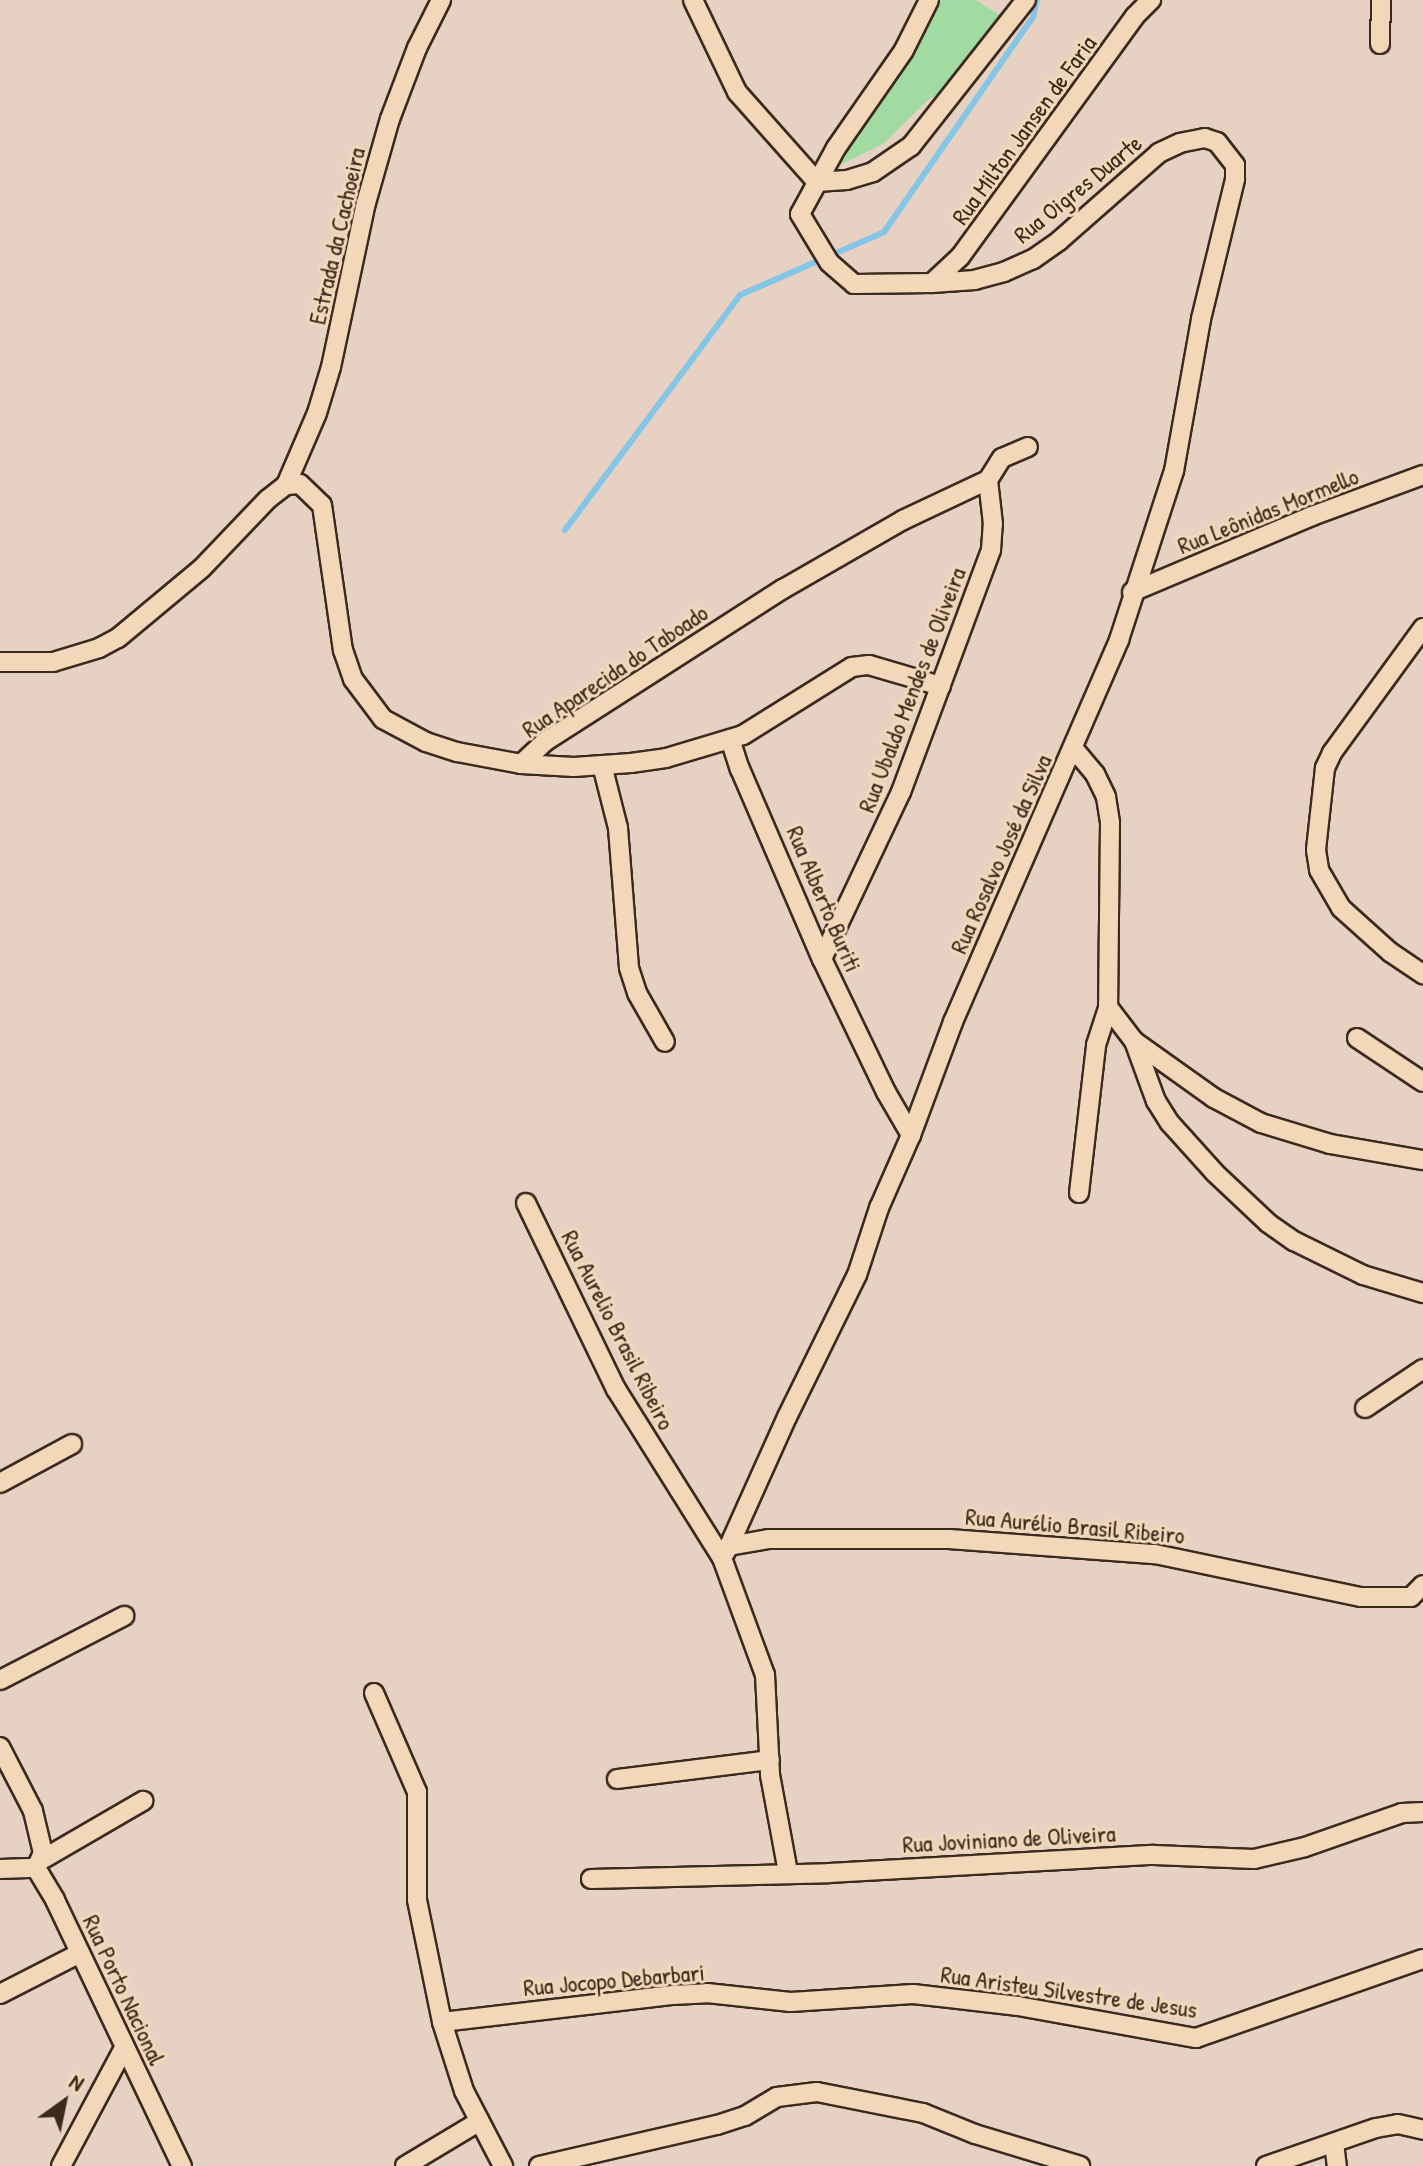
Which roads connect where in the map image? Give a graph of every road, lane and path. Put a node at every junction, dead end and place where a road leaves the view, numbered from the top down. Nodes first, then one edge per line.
1 (441, 0) edge
2 (693, 0) edge
3 (929, 0) edge
4 (1026, 0) edge
5 (1381, 0) edge
6 (1150, 1) edge
7 (1380, 44) dead end
8 (1230, 155) joint
9 (817, 182) junction
10 (932, 283) junction
11 (1028, 447) dead end
12 (1423, 475) edge
13 (988, 480) junction
14 (286, 485) junction
15 (1132, 592) junction
16 (1423, 628) edge
17 (0, 662) edge
18 (941, 686) junction
19 (730, 739) junction
20 (1074, 749) junction
21 (521, 764) junction
22 (602, 765) junction
23 (822, 959) junction
24 (1423, 974) edge
25 (1108, 1007) junction
26 (1357, 1038) dead end
27 (1134, 1041) junction
28 (665, 1042) dead end
29 (1423, 1082) edge
30 (911, 1135) junction
31 (1423, 1160) edge
32 (1079, 1193) dead end
33 (526, 1203) dead end
34 (1423, 1293) edge
35 (1423, 1369) edge
36 (1365, 1408) dead end
37 (72, 1444) dead end
38 (0, 1483) edge
39 (726, 1552) junction
40 (1423, 1585) edge
41 (124, 1616) dead end
42 (0, 1680) edge
43 (374, 1693) dead end
44 (0, 1747) edge
45 (770, 1760) junction
46 (617, 1779) dead end
47 (143, 1801) dead end
48 (1423, 1812) edge
49 (40, 1863) junction
50 (0, 1869) edge
51 (788, 1872) junction
52 (591, 1879) dead end
53 (80, 1953) junction
54 (1423, 1959) edge
55 (0, 1994) edge
56 (791, 2002) joint
57 (442, 2022) junction
58 (124, 2048) junction
59 (480, 2121) junction
60 (1423, 2130) edge
61 (1334, 2143) junction
62 (61, 2166) edge
63 (182, 2166) edge
64 (405, 2166) edge
65 (503, 2166) edge
66 (539, 2166) edge
67 (1080, 2166) edge
68 (1266, 2166) edge
69 (1337, 2166) edge

1 - 14 street, Estrada da Cachoeira
2 - 9 street
3 - 9 street
4 - 9 street
5 - 7 street
6 - 10 street, Rua Milton Jansen de Faria
8 - 10 street, Rua Oigres Duarte
8 - 15 street, Rua Rosalvo José da Silva
9 - 10 street, Rua Oigres Duarte
11 - 13 street
12 - 15 street, Rua Leônidas Mormello
13 - 18 street, Rua Ubaldo Mendes de Oliveira
13 - 21 street, Rua Aparecida do Taboado
14 - 17 street
14 - 21 street, Rua Aparecida do Taboado
15 - 20 street, Rua Rosalvo José da Silva
16 - 24 street
18 - 19 street
18 - 23 street, Rua Ubaldo Mendes de Oliveira
19 - 22 street
19 - 23 street, Rua Alberto Buriti
20 - 25 street
20 - 30 street, Rua Rosalvo José da Silva
21 - 22 street
22 - 28 street
23 - 30 street, Rua Alberto Buriti
25 - 27 street
25 - 32 street
26 - 29 street
27 - 31 street
27 - 34 street
30 - 39 street, Rua Rosalvo José da Silva
33 - 39 street, Rua Aurelio Brasil Ribeiro
35 - 36 street
37 - 38 street
39 - 40 street, Rua Aurélio Brasil Ribeiro
39 - 45 street, Rua Aurelio Brasil Ribeiro
41 - 42 street
43 - 57 street
44 - 49 street, Rua Porto Nacional
45 - 46 street
45 - 51 street, Rua Aurelio Brasil Ribeiro
47 - 49 street
48 - 51 street, Rua Joviniano de Oliveira
49 - 50 street
49 - 53 street, Rua Porto Nacional
51 - 52 street, Rua Joviniano de Oliveira
53 - 55 street
53 - 58 street, Rua Porto Nacional
54 - 56 street, Rua Aristeu Silvestre de Jesus
56 - 57 street, Rua Jocopo Debarbari
57 - 59 street
58 - 62 street
58 - 63 street, Rua Porto Nacional
59 - 64 street
59 - 65 street
60 - 61 street
61 - 68 street
61 - 69 street
66 - 67 street

